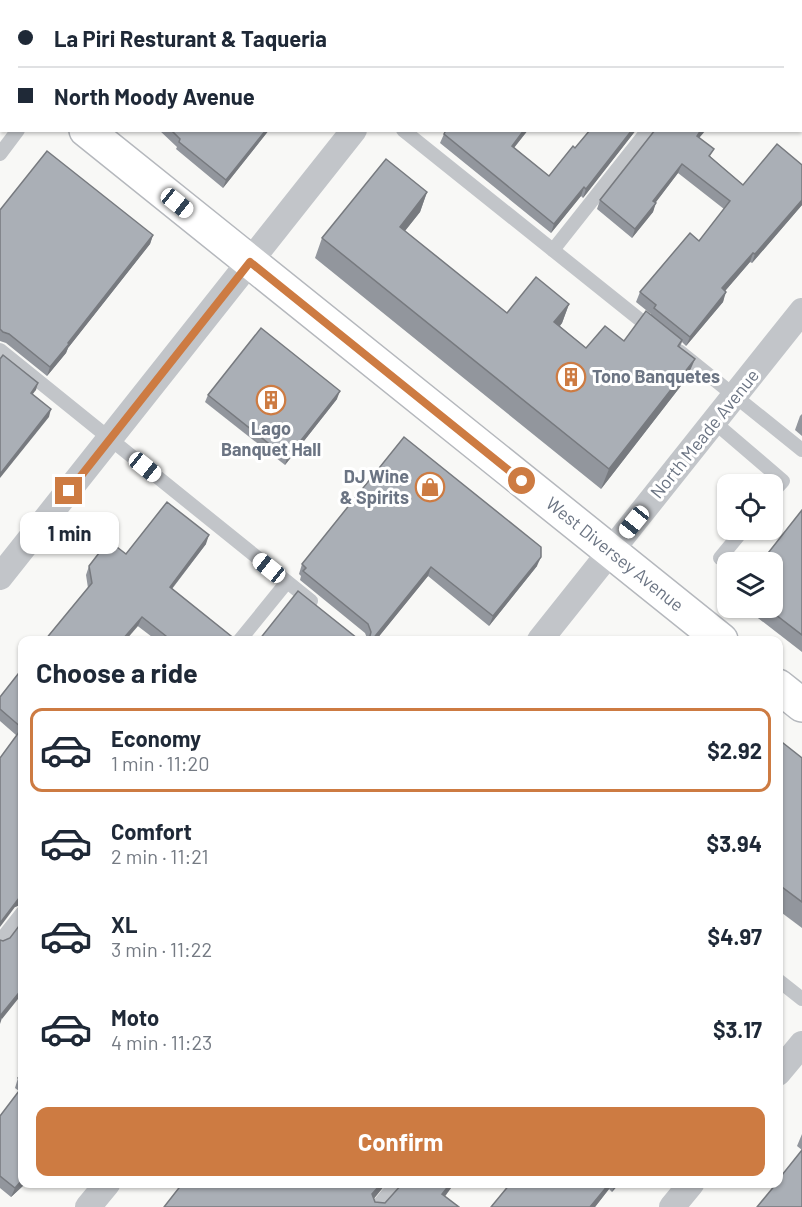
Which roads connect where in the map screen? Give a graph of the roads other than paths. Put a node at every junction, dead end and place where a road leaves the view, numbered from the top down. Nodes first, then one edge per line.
1 (16, 132) edge
2 (88, 132) edge
3 (352, 132) edge
4 (406, 132) edge
5 (646, 132) edge
6 (0, 154) edge
7 (553, 250) junction
8 (250, 262) junction
9 (802, 311) edge
10 (0, 350) edge
11 (735, 396) junction
12 (714, 422) junction
13 (110, 439) junction
14 (802, 450) edge
15 (775, 474) edge
16 (735, 540) edge
17 (610, 552) junction
18 (725, 552) edge
19 (0, 577) edge
20 (287, 582) junction
21 (323, 611) edge
22 (243, 636) edge
23 (543, 636) edge
24 (716, 636) edge
25 (783, 691) edge
26 (802, 705) edge
27 (18, 918) edge
28 (0, 941) edge
29 (783, 984) edge
30 (802, 999) edge
31 (802, 1044) edge
32 (783, 1067) edge
33 (104, 1188) edge
34 (393, 1188) edge
35 (688, 1188) edge
36 (88, 1207) edge
37 (377, 1207) edge
38 (672, 1207) edge

1 - 6 lane
2 - 8 main road, West Diversey Avenue
3 - 8 street
4 - 7 lane
5 - 7 lane
7 - 11 lane
8 - 13 street
8 - 17 main road, West Diversey Avenue
9 - 11 street, North Meade Avenue
10 - 13 lane
11 - 12 street, North Meade Avenue
11 - 14 lane
12 - 15 lane
12 - 17 street, North Meade Avenue
13 - 19 street
13 - 20 lane
16 - 18 lane
17 - 23 street, North Meade Avenue
17 - 24 main road, West Diversey Avenue
20 - 21 lane
20 - 22 lane
25 - 26 main road
27 - 28 lane
29 - 30 lane
31 - 32 street
33 - 36 street
34 - 37 lane
35 - 38 street

